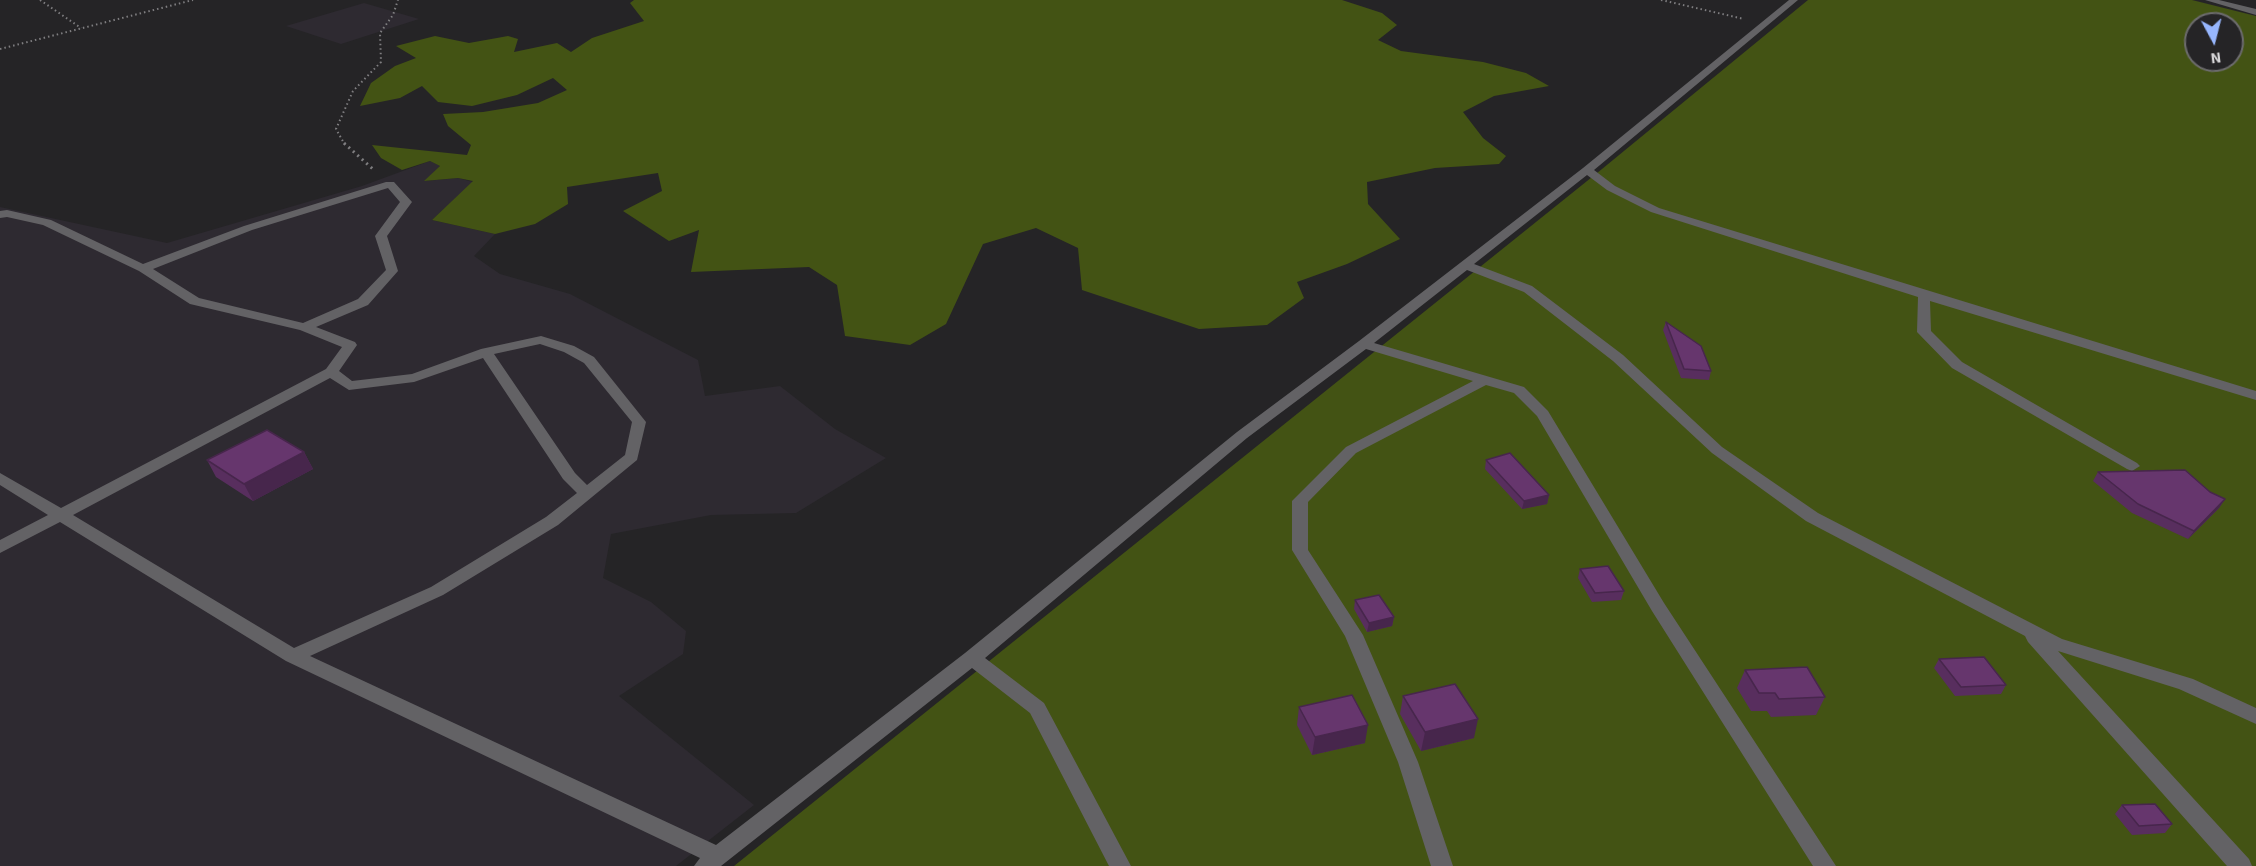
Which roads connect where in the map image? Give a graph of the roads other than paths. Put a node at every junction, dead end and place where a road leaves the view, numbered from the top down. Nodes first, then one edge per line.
1 (1794, 0) edge
2 (2209, 0) edge
3 (2256, 12) edge
4 (1587, 170) junction
5 (0, 214) edge
6 (1465, 265) junction
7 (143, 268) junction
8 (1924, 295) junction
9 (304, 327) junction
10 (1364, 344) junction
11 (486, 352) junction
12 (331, 372) junction
13 (1485, 380) junction
14 (2256, 396) edge
15 (2132, 466) dead end
16 (0, 478) edge
17 (587, 493) junction
18 (61, 516) junction
19 (0, 547) edge
20 (2027, 629) junction
21 (293, 657) junction
22 (972, 658) junction
23 (2256, 716) edge
24 (712, 861) edge
25 (1120, 866) edge
26 (1442, 866) edge
27 (1825, 866) edge
28 (2241, 866) edge

1 - 4 street
2 - 3 street
4 - 6 street
4 - 8 street
5 - 7 street
6 - 10 street
6 - 20 street
7 - 9 street
7 - 9 street
8 - 14 street
8 - 15 street
9 - 12 street
10 - 13 street
10 - 22 street
11 - 12 street
11 - 17 street
11 - 17 street
12 - 18 street
13 - 26 street
13 - 27 street
16 - 18 street
17 - 21 street
18 - 19 street
18 - 21 street
20 - 23 street
20 - 28 street
21 - 24 street
22 - 24 street
22 - 25 street

